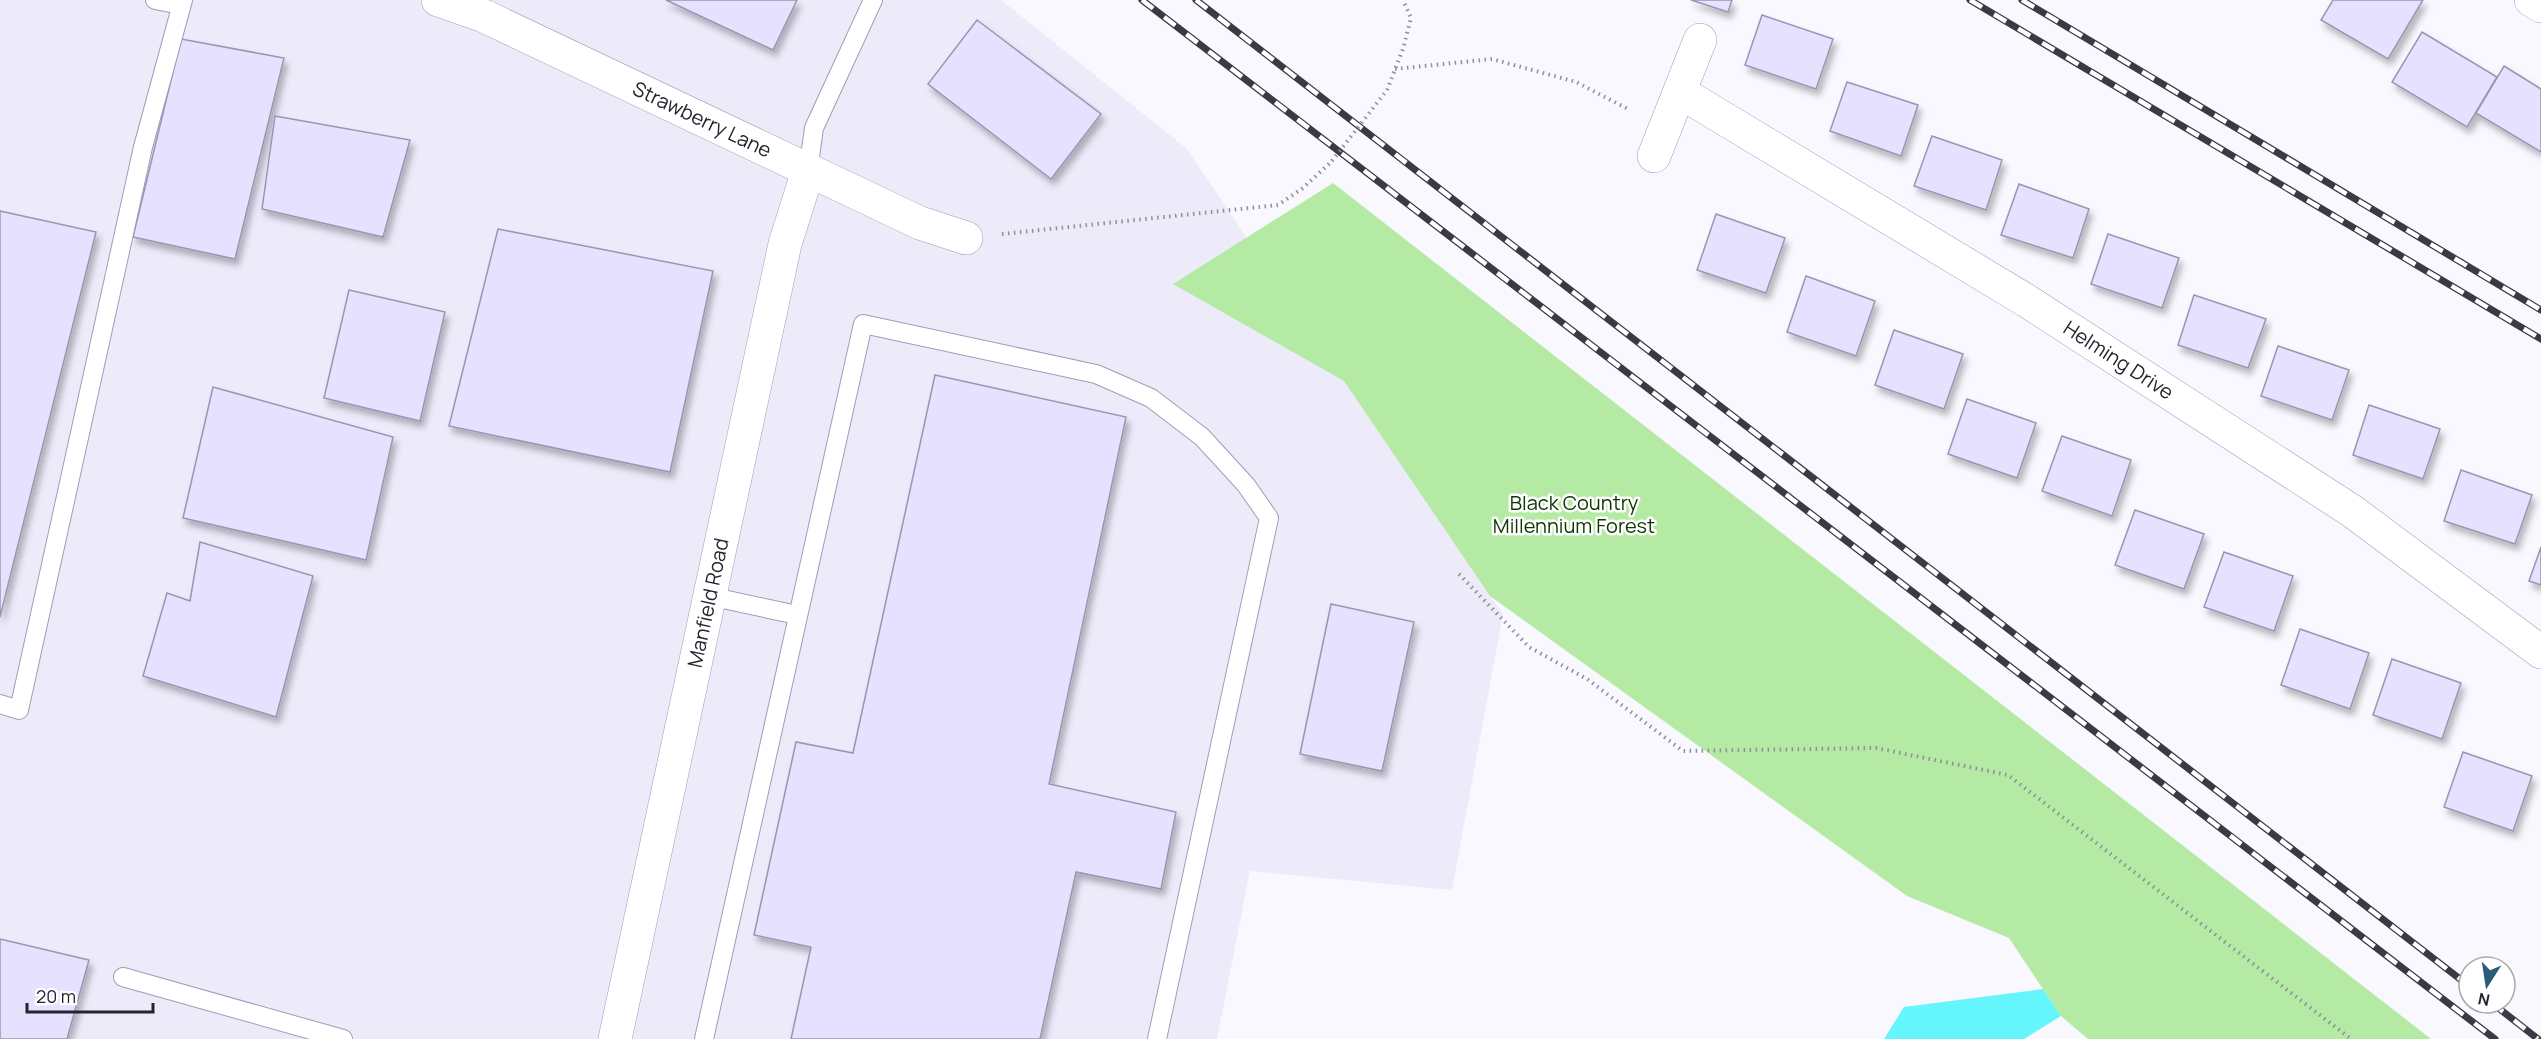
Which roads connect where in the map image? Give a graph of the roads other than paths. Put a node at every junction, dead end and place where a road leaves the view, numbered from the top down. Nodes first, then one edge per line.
1 (155, 0) edge
2 (438, 0) edge
3 (873, 0) edge
4 (2531, 0) edge
5 (182, 3) edge
6 (2541, 6) edge
7 (1700, 40) dead end
8 (1680, 92) junction
9 (1659, 142) road end
10 (808, 171) junction
11 (966, 238) road end
12 (709, 596) junction
13 (797, 615) junction
14 (2541, 652) edge
15 (0, 704) edge
16 (123, 977) dead end
17 (343, 1039) edge
18 (615, 1039) edge
19 (704, 1039) edge
20 (1157, 1039) edge

1 - 5 lane
2 - 10 street, Strawberry Lane
3 - 10 lane
4 - 6 street
5 - 15 lane
7 - 8 street
8 - 9 street
8 - 14 street, Helming Drive
10 - 11 street, Strawberry Lane
10 - 12 street, Manfield Road
12 - 13 lane
12 - 18 street, Manfield Road
13 - 19 lane
13 - 20 lane
16 - 17 lane

